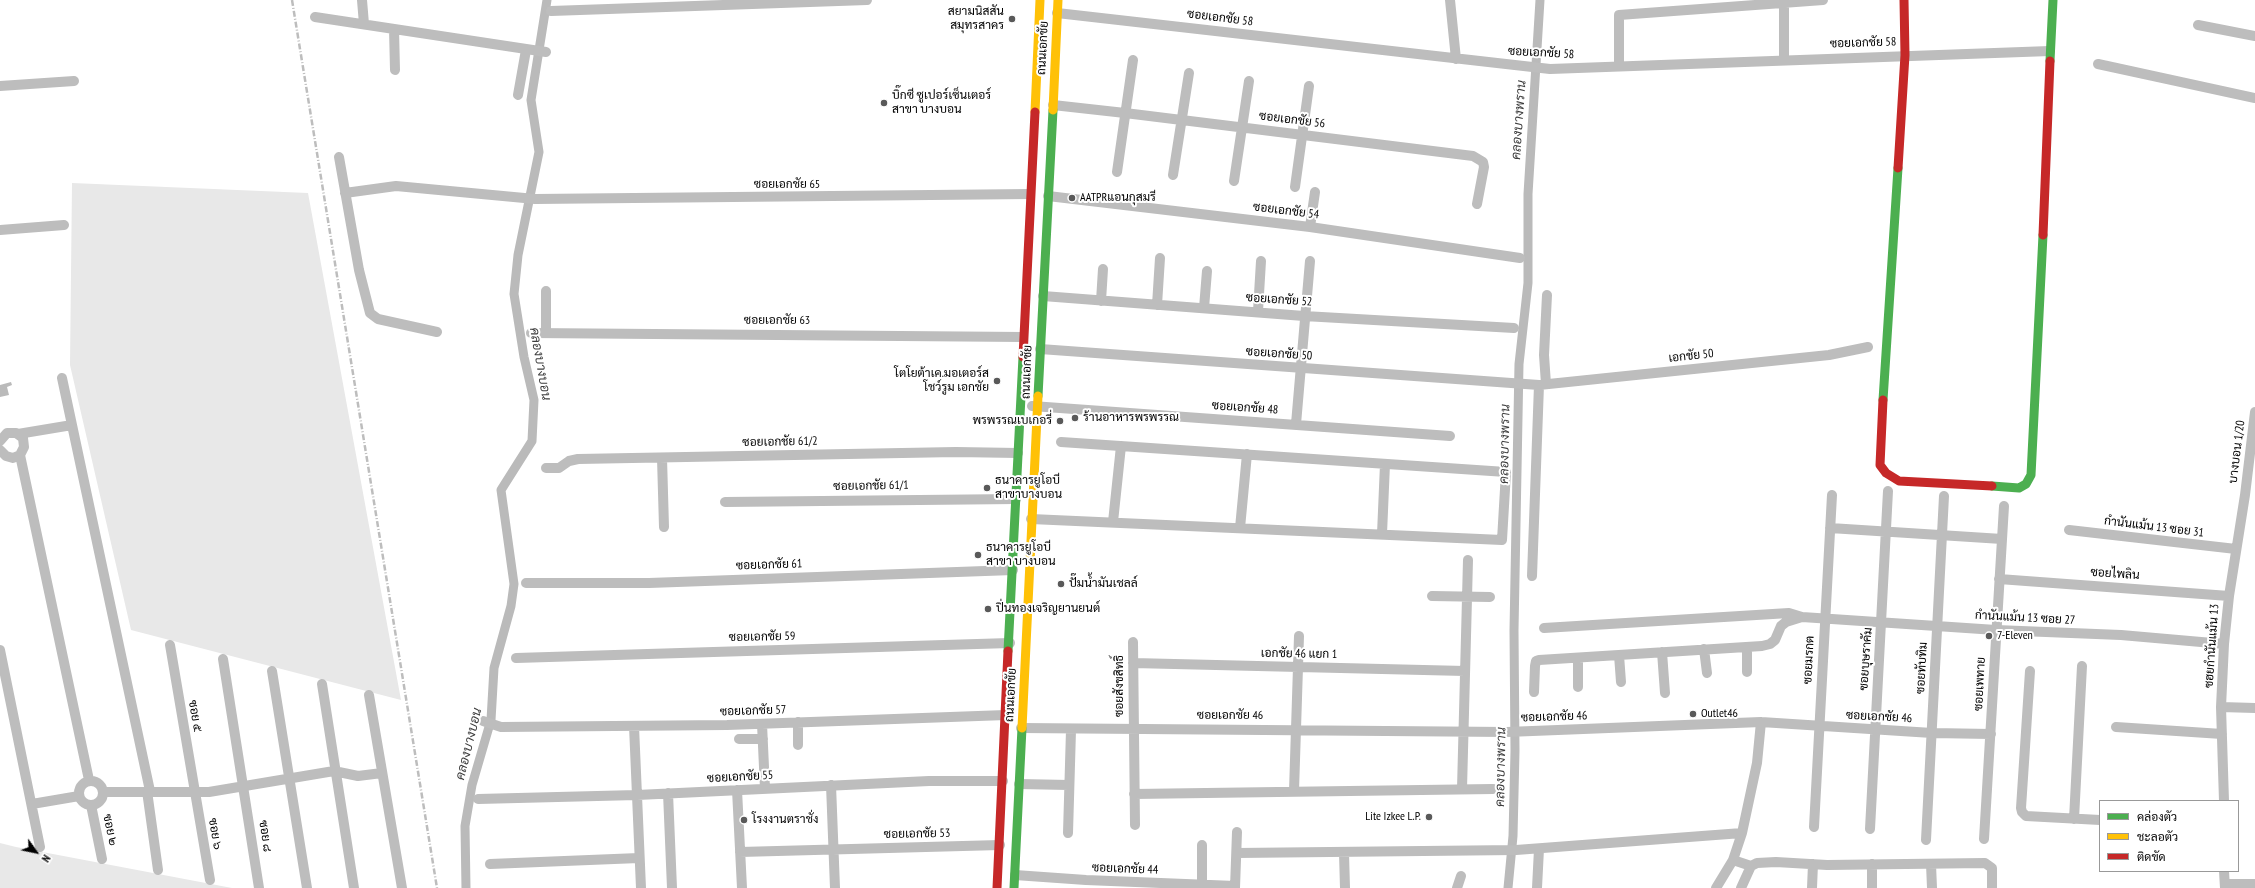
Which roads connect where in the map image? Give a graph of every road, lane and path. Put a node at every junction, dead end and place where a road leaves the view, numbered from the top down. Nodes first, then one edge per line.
1 (362, 0) edge
2 (867, 0) edge
3 (1040, 0) edge
4 (1058, 0) edge
5 (1450, 0) edge
6 (1823, 0) edge
7 (1904, 0) edge
8 (2053, 0) edge
9 (1784, 3) junction
10 (551, 11) dead end
11 (1057, 13) junction
12 (315, 17) dead end
13 (364, 24) junction
14 (2198, 25) dead end
15 (394, 29) junction
16 (2255, 36) edge
17 (528, 51) junction
18 (2050, 51) junction
19 (546, 52) dead end
20 (1905, 55) junction
21 (1456, 59) junction
22 (1132, 60) dead end
23 (1784, 60) junction
24 (2098, 64) dead end
25 (1620, 66) junction
26 (395, 70) dead end
27 (1189, 72) dead end
28 (74, 81) dead end
29 (1249, 81) dead end
30 (0, 86) edge
31 (1309, 86) dead end
32 (518, 95) dead end
33 (2255, 98) edge
34 (1053, 105) junction
35 (1125, 113) junction
36 (1182, 121) junction
37 (1243, 127) junction
38 (1303, 135) junction
39 (339, 157) dead end
40 (1117, 172) dead end
41 (1173, 175) dead end
42 (1234, 181) dead end
43 (1295, 187) dead end
44 (1315, 192) dead end
45 (345, 193) junction
46 (1030, 194) junction
47 (1048, 196) junction
48 (1477, 204) dead end
49 (64, 225) dead end
50 (1310, 227) junction
51 (0, 230) edge
52 (1160, 258) dead end
53 (1520, 258) dead end
54 (1261, 261) dead end
55 (1310, 261) dead end
56 (1103, 269) dead end
57 (1207, 271) dead end
58 (546, 291) dead end
59 (1547, 295) dead end
60 (1043, 296) junction
61 (1101, 301) junction
62 (1157, 305) junction
63 (1204, 308) junction
64 (1258, 311) junction
65 (1304, 316) junction
66 (1514, 328) dead end
67 (437, 332) dead end
68 (531, 333) dead end
69 (546, 333) junction
70 (1022, 337) junction
71 (1868, 348) dead end
72 (1040, 349) junction
73 (1300, 368) junction
74 (62, 378) dead end
75 (1517, 384) joint
76 (1539, 384) junction
77 (1020, 405) junction
78 (1037, 406) junction
79 (2255, 412) edge
80 (1296, 424) junction
81 (72, 425) junction
82 (18, 434) junction
83 (1450, 436) dead end
84 (0, 439) edge
85 (1061, 442) dead end
86 (1121, 446) junction
87 (0, 450) edge
88 (1018, 453) junction
89 (1247, 454) junction
90 (20, 455) junction
91 (662, 458) junction
92 (1385, 464) junction
93 (546, 468) dead end
94 (1888, 491) dead end
95 (1832, 495) dead end
96 (2245, 495) joint
97 (1944, 496) dead end
98 (1016, 499) junction
99 (726, 502) dead end
100 (2004, 506) dead end
101 (1032, 519) junction
102 (1113, 522) junction
103 (664, 527) dead end
104 (1240, 528) junction
105 (1830, 528) junction
106 (2069, 530) dead end
107 (1886, 532) junction
108 (1382, 534) junction
109 (1942, 535) junction
110 (2002, 539) junction
111 (2236, 549) junction
112 (1468, 560) dead end
113 (1013, 570) junction
114 (1532, 576) dead end
115 (1999, 579) junction
116 (526, 583) dead end
117 (1432, 596) dead end
118 (1467, 596) junction
119 (2229, 596) junction
120 (1490, 597) dead end
121 (1802, 617) junction
122 (1825, 619) junction
123 (1881, 622) junction
124 (1938, 626) junction
125 (1544, 628) dead end
126 (1996, 630) junction
127 (1299, 636) dead end
128 (1133, 642) dead end
129 (1010, 643) junction
130 (2224, 644) junction
131 (170, 645) dead end
132 (1747, 647) junction
133 (1704, 649) junction
134 (0, 650) edge
135 (1662, 652) junction
136 (1619, 655) junction
137 (516, 658) dead end
138 (1578, 658) junction
139 (223, 659) dead end
140 (1133, 663) junction
141 (1298, 666) junction
142 (2082, 666) dead end
143 (272, 671) dead end
144 (1465, 671) junction
145 (2030, 671) dead end
146 (1747, 672) dead end
147 (1707, 673) dead end
148 (1621, 682) dead end
149 (322, 684) dead end
150 (1578, 687) dead end
151 (1534, 692) dead end
152 (1665, 693) dead end
153 (369, 695) dead end
154 (2221, 707) junction
155 (2255, 708) edge
156 (1006, 715) junction
157 (483, 721) dead end
158 (798, 722) junction
159 (1761, 722) junction
160 (762, 724) junction
161 (634, 726) junction
162 (1818, 726) junction
163 (2116, 727) dead end
164 (1021, 728) junction
165 (1295, 729) junction
166 (1071, 730) junction
167 (1134, 730) junction
168 (1464, 730) junction
169 (1874, 730) junction
170 (1932, 733) junction
171 (1991, 734) junction
172 (2222, 734) junction
173 (739, 739) dead end
174 (763, 739) junction
175 (798, 745) dead end
176 (334, 771) junction
177 (382, 773) junction
178 (288, 778) junction
179 (89, 780) junction
180 (1003, 781) junction
181 (1019, 784) junction
182 (1069, 785) junction
183 (831, 786) junction
184 (244, 787) junction
185 (765, 789) junction
186 (1462, 789) junction
187 (1493, 789) dead end
188 (737, 790) junction
189 (148, 791) junction
190 (194, 791) junction
191 (1294, 791) junction
192 (103, 792) junction
193 (668, 793) junction
194 (1134, 794) junction
195 (637, 795) junction
196 (79, 796) junction
197 (478, 799) dead end
198 (2224, 800) edge
199 (32, 804) junction
200 (91, 805) junction
201 (2074, 819) junction
202 (2099, 820) edge
203 (1135, 825) dead end
204 (1814, 827) dead end
205 (1870, 829) dead end
206 (1237, 832) dead end
207 (1068, 833) dead end
208 (1742, 833) junction
209 (1984, 839) dead end
210 (1926, 840) dead end
211 (1000, 845) junction
212 (1202, 845) dead end
213 (40, 847) dead end
214 (834, 849) junction
215 (1539, 849) junction
216 (740, 852) junction
217 (1237, 853) junction
218 (1344, 853) junction
219 (639, 858) junction
220 (102, 859) dead end
221 (1732, 860) junction
222 (490, 864) dead end
223 (1813, 864) junction
224 (1872, 864) junction
225 (1931, 864) junction
226 (1751, 866) junction
227 (158, 870) dead end
228 (2224, 872) edge
229 (998, 875) junction
230 (1015, 876) junction
231 (1461, 876) dead end
232 (210, 880) dead end
233 (1086, 884) edge
234 (1202, 884) junction
235 (2255, 884) edge
236 (2225, 886) edge
237 (1235, 887) edge
238 (259, 888) edge
239 (307, 888) edge
240 (354, 888) edge
241 (402, 888) edge
242 (641, 888) edge
243 (672, 888) edge
244 (742, 888) edge
245 (836, 888) edge
246 (997, 888) edge
247 (1014, 888) edge
248 (1345, 888) edge
249 (1457, 888) edge
250 (1537, 888) edge
251 (1716, 888) edge
252 (1741, 888) edge
253 (1812, 888) edge
254 (1872, 888) edge
255 (1932, 888) edge
256 (1992, 888) edge

1 - 13 street
2 - 10 street
3 - 46 main road, ถนนเอกชัย
4 - 11 main road, ถนนเอกชัย
5 - 21 street
6 - 9 street
7 - 20 main road
8 - 18 main road
9 - 23 street
9 - 25 street
11 - 21 street, ซอยเอกชัย 58
11 - 34 main road, ถนนเอกชัย
12 - 13 street
13 - 15 street
14 - 16 street
15 - 17 street
15 - 26 street
17 - 19 street
17 - 32 street
18 - 20 street, ซอยเอกชัย 58
18 - 20 main road
20 - 23 street, ซอยเอกชัย 58
21 - 25 street, ซอยเอกชัย 58
22 - 35 street
23 - 25 street, ซอยเอกชัย 58
24 - 33 street
27 - 36 street
28 - 30 street
29 - 37 street
31 - 38 street
34 - 35 street, ซอยเอกชัย 56
34 - 47 main road, ถนนเอกชัย
35 - 36 street, ซอยเอกชัย 56
35 - 40 street
36 - 37 street, ซอยเอกชัย 56
36 - 41 street
37 - 38 street, ซอยเอกชัย 56
37 - 42 street
38 - 43 street
38 - 48 street, ซอยเอกชัย 56
39 - 45 street
44 - 50 street
45 - 46 street, ซอยเอกชัย 65
45 - 67 street
46 - 70 main road, ถนนเอกชัย
47 - 50 street, ซอยเอกชัย 54
47 - 60 main road, ถนนเอกชัย
49 - 51 street
50 - 53 street, ซอยเอกชัย 54
52 - 62 street
54 - 64 street
55 - 65 street
56 - 61 street
57 - 63 street
58 - 69 street
59 - 76 street
60 - 61 street, ซอยเอกชัย 52
60 - 72 main road, ถนนเอกชัย
61 - 62 street, ซอยเอกชัย 52
62 - 63 street, ซอยเอกชัย 52
63 - 64 street, ซอยเอกชัย 52
64 - 65 street, ซอยเอกชัย 52
65 - 66 street, ซอยเอกชัย 52
65 - 73 street
68 - 69 street, ซอยเอกชัย 63
69 - 70 street, ซอยเอกชัย 63
70 - 77 main road, ถนนเอกชัย
71 - 76 street, เอกชัย 50
72 - 73 street, ซอยเอกชัย 50
72 - 78 main road, ถนนเอกชัย
73 - 75 street, ซอยเอกชัย 50
73 - 80 street
74 - 81 street
75 - 76 street, เอกชัย 50
76 - 114 street
77 - 78 street, ซอยเอกชัย 48
77 - 88 main road, ถนนเอกชัย
78 - 80 street, ซอยเอกชัย 48
78 - 101 main road, ถนนเอกชัย
79 - 96 street, บางบอน 1/20
80 - 83 street, ซอยเอกชัย 48
81 - 82 street
81 - 189 street
82 - 84 street
82 - 90 street
85 - 86 street
86 - 89 street
86 - 102 street
87 - 90 street
88 - 91 street, ซอยเอกชัย 61/2
88 - 98 main road, ถนนเอกชัย
89 - 92 street
89 - 104 street
90 - 179 street
91 - 93 street, ซอยเอกชัย 61/2
91 - 103 street
92 - 108 street
92 - 108 street
94 - 107 street, ซอยบุษราคัม
95 - 105 street, ซอยมรกต
96 - 111 street, ซฮยกำนันแม้น 13
97 - 109 street, ซอยทับทิม
98 - 99 street, ซอยเอกชัย 61/1
98 - 113 main road, ถนนเอกชัย
100 - 110 street, ซอยเพทาย
101 - 102 street
101 - 164 main road, ถนนเอกชัย
102 - 104 street
104 - 108 street
105 - 107 street
105 - 122 street, ซอยมรกต
106 - 111 street, กำนันแม้น 13 ซอย 31
107 - 109 street
107 - 123 street, ซอยบุษราคัม
109 - 110 street
109 - 124 street, ซอยทับทิม
110 - 115 street, ซอยเพทาย
111 - 119 street, ซฮยกำนันแม้น 13
112 - 118 street
113 - 116 street, ซอยเอกชัย 61
113 - 129 main road, ถนนเอกชัย
115 - 119 street, ซอยไพลิน
115 - 126 street, ซอยเพทาย
117 - 118 street
118 - 120 street
118 - 144 street
119 - 130 street, ซฮยกำนันแม้น 13
121 - 122 street, กำนันแม้น 13 ซอย 27
121 - 125 street, กำนันแม้น 13 ซอย 27
121 - 132 street
122 - 123 street, กำนันแม้น 13 ซอย 27
122 - 162 street, ซอยมรกต
123 - 124 street, กำนันแม้น 13 ซอย 27
123 - 169 street, ซอยบุษราคัม
124 - 126 street, กำนันแม้น 13 ซอย 27
124 - 170 street, ซอยทับทิม
126 - 130 street, กำนันแม้น 13 ซอย 27
126 - 171 street, ซอยเพทาย
127 - 141 street
128 - 140 street, ซอยสังขสิทธิ์
129 - 137 street, ซอยเอกชัย 59
129 - 156 main road, ถนนเอกชัย
130 - 154 street, ซฮยกำนันแม้น 13
131 - 190 street, ซอย ๕
132 - 133 street
132 - 146 street
133 - 135 street
133 - 147 street
134 - 199 street
135 - 136 street
135 - 152 street
136 - 138 street
136 - 148 street
138 - 150 street
138 - 151 street
139 - 184 street, ซอย ๘
140 - 141 street, เอกชัย 46 แยก 1
140 - 167 street, ซอยสังขสิทธิ์
141 - 144 street, เอกชัย 46 แยก 1
141 - 165 street
142 - 201 street
143 - 178 street
144 - 168 street
145 - 201 street
149 - 176 street
153 - 177 street
154 - 155 street
154 - 172 street, ซฮยกำนันแม้น 13
156 - 158 street, ซอยเอกชัย 57
156 - 180 main road, ถนนเอกชัย
157 - 161 street, ซอยเอกชัย 57
158 - 160 street, ซอยเอกชัย 57
158 - 175 street
159 - 162 street, ซอยเอกชัย 46
159 - 168 street, ซอยเอกชัย 46
159 - 208 street
160 - 161 street, ซอยเอกชัย 57
160 - 174 street
161 - 195 street
162 - 169 street, ซอยเอกชัย 46
162 - 204 street, ซอยมรกต
163 - 172 street
164 - 166 street, ซอยเอกชัย 46
164 - 181 main road, ถนนเอกชัย
165 - 167 street, ซอยเอกชัย 46
165 - 168 street, ซอยเอกชัย 46
165 - 191 street
166 - 167 street, ซอยเอกชัย 46
166 - 182 street
167 - 194 street, ซอยสังขสิทธิ์
168 - 186 street
169 - 170 street, ซอยเอกชัย 46
169 - 205 street, ซอยบุษราคัม
170 - 171 street, ซอยเอกชัย 46
170 - 210 street, ซอยทับทิม
171 - 209 street, ซอยเพทาย
172 - 198 street, ซฮยกำนันแม้น 13
173 - 174 street
174 - 185 street
176 - 177 street
176 - 178 street
176 - 240 street
177 - 241 street
178 - 184 street
178 - 239 street
179 - 192 street
179 - 196 street
180 - 183 street, ซอยเอกชัย 55
180 - 211 main road, ถนนเอกชัย
181 - 182 street
181 - 230 main road, ถนนเอกชัย
182 - 207 street
183 - 185 street, ซอยเอกชัย 55
183 - 214 street
184 - 190 street
184 - 238 street, ซอย ๘
185 - 188 street, ซอยเอกชัย 55
186 - 187 street
186 - 191 street
188 - 193 street, ซอยเอกชัย 55
188 - 216 street
189 - 190 street
189 - 192 street
189 - 227 street
190 - 232 street, ซอย ๖
191 - 194 street
192 - 200 street
193 - 195 street, ซอยเอกชัย 55
193 - 243 street
194 - 203 street, ซอยสังขสิทธิ์
195 - 197 street, ซอยเอกชัย 55
195 - 219 street
196 - 199 street
196 - 200 street
199 - 213 street
200 - 220 street, ซอย ๒
201 - 202 street
206 - 217 street
208 - 215 street
208 - 221 street
211 - 214 street, ซอยเอกชัย 53
211 - 229 main road, ถนนเอกชัย
212 - 234 street
214 - 216 street, ซอยเอกชัย 53
214 - 245 street
215 - 218 street
215 - 250 street
216 - 244 street
217 - 218 street
217 - 237 street
218 - 248 street
219 - 222 street
219 - 242 street
221 - 226 street
221 - 251 street
223 - 224 street
223 - 226 street
223 - 253 street
224 - 225 street
224 - 254 street
225 - 255 street
225 - 256 street
226 - 252 street
228 - 236 street
229 - 230 main road
229 - 246 main road, ถนนเอกชัย
230 - 233 street, ซอยเอกชัย 44
230 - 247 main road, ถนนเอกชัย
231 - 249 street
233 - 234 street, ซอยเอกชัย 44
234 - 237 street, ซอยเอกชัย 44
235 - 236 street

